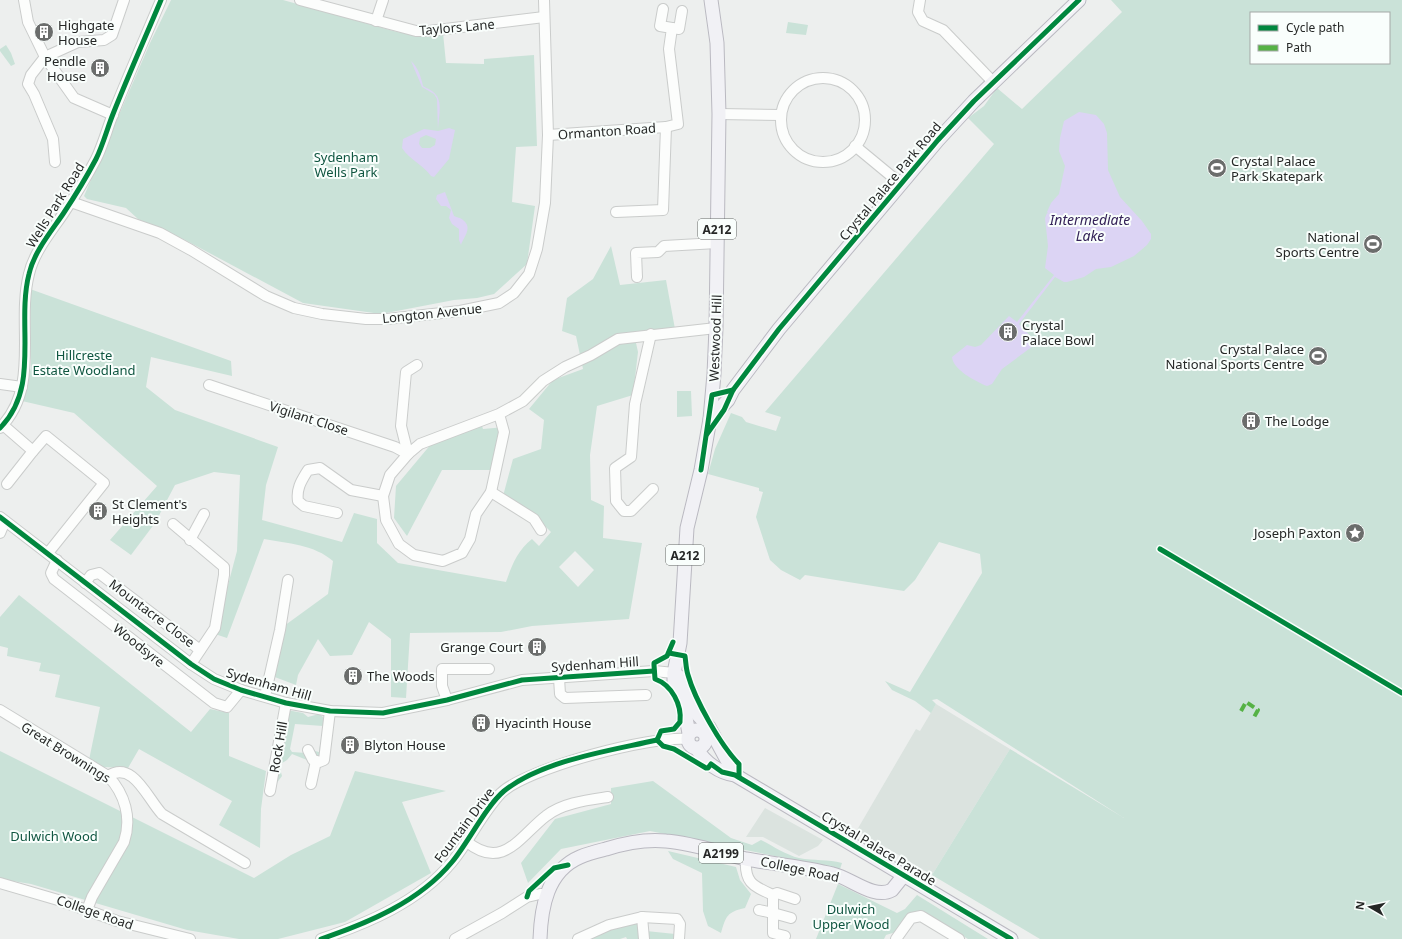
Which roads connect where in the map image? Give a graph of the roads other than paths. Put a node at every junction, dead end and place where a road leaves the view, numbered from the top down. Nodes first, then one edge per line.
1 (24, 0) edge
2 (124, 0) edge
3 (161, 0) edge
4 (300, 0) edge
5 (383, 0) edge
6 (544, 0) edge
7 (711, 0) edge
8 (920, 0) edge
9 (1078, 0) edge
10 (663, 9) dead end
11 (682, 11) dead end
12 (544, 17) junction
13 (376, 21) junction
14 (672, 28) junction
15 (45, 57) junction
16 (994, 83) junction
17 (719, 114) junction
18 (113, 115) junction
19 (781, 115) junction
20 (666, 127) junction
21 (548, 135) junction
22 (855, 146) junction
23 (55, 162) dead end
24 (900, 184) junction
25 (71, 202) junction
26 (616, 212) dead end
27 (717, 243) junction
28 (637, 277) dead end
29 (716, 328) junction
30 (651, 334) junction
31 (417, 365) dead end
32 (0, 384) edge
33 (209, 385) dead end
34 (22, 387) junction
35 (712, 395) junction
36 (731, 395) junction
37 (498, 414) junction
38 (710, 419) junction
39 (1, 426) edge
40 (707, 434) junction
41 (33, 451) junction
42 (408, 454) junction
43 (6, 484) dead end
44 (653, 490) dead end
45 (491, 492) junction
46 (383, 496) junction
47 (337, 513) dead end
48 (204, 514) dead end
49 (2, 519) edge
50 (173, 524) dead end
51 (540, 530) dead end
52 (0, 533) edge
53 (190, 540) junction
54 (48, 553) junction
55 (57, 560) junction
56 (288, 580) dead end
57 (85, 583) junction
58 (200, 650) junction
59 (191, 664) junction
60 (489, 669) dead end
61 (674, 673) junction
62 (559, 678) junction
63 (241, 690) junction
64 (646, 695) dead end
65 (265, 696) junction
66 (447, 700) junction
67 (286, 703) junction
68 (0, 710) edge
69 (330, 711) junction
70 (699, 738) junction
71 (308, 750) dead end
72 (316, 761) junction
73 (733, 771) junction
74 (108, 776) junction
75 (311, 784) dead end
76 (270, 791) dead end
77 (608, 796) dead end
78 (467, 842) junction
79 (746, 858) junction
80 (245, 863) dead end
81 (904, 875) junction
82 (0, 883) edge
83 (546, 894) junction
84 (773, 895) junction
85 (795, 899) dead end
86 (87, 910) junction
87 (759, 910) dead end
88 (773, 913) junction
89 (642, 917) junction
90 (791, 918) dead end
91 (785, 936) dead end
92 (188, 939) edge
93 (321, 939) edge
94 (454, 939) edge
95 (540, 939) edge
96 (578, 939) edge
97 (644, 939) edge
98 (679, 939) edge
99 (896, 939) edge
100 (959, 939) edge
101 (1011, 939) edge

1 - 15 street
2 - 15 street
3 - 18 street, Wells Park Road
4 - 13 street, Taylors Lane
5 - 13 street
6 - 12 street, Longton Avenue
7 - 17 main road, Westwood Hill / A212
8 - 16 street
9 - 16 main road, Crystal Palace Park Road
10 - 14 street
11 - 14 street, Ormanton Road
12 - 13 street, Taylors Lane
12 - 21 street, Longton Avenue
14 - 20 street, Ormanton Road
15 - 18 street
15 - 23 street
16 - 24 main road, Crystal Palace Park Road
17 - 19 street
17 - 27 main road, Westwood Hill / A212
18 - 25 street, Wells Park Road
19 - 22 street
19 - 22 street
20 - 21 street, Ormanton Road
20 - 26 street, Ormanton Road
21 - 25 street, Longton Avenue
22 - 24 street
24 - 36 main road, Crystal Palace Park Road
25 - 34 street, Wells Park Road
27 - 28 street
27 - 29 main road, Westwood Hill / A212
29 - 30 street
29 - 35 main road, Westwood Hill / A212
30 - 37 street
30 - 44 street
31 - 42 street
32 - 34 street
33 - 42 street, Vigilant Close
34 - 39 street, Wells Park Road
35 - 36 main road
35 - 38 main road, Westwood Hill / A212
36 - 38 main road, Crystal Palace Park Road
36 - 40 main road
37 - 42 street
37 - 45 street
38 - 40 main road, Westwood Hill / A212
39 - 41 street
40 - 61 main road, Westwood Hill / A212
41 - 43 street
41 - 54 street
42 - 46 street
45 - 46 street
45 - 51 street
46 - 47 street
48 - 53 street
49 - 52 street
49 - 54 street, Sydenham Hill
50 - 53 street, Mountacre Close
53 - 58 street, Mountacre Close
54 - 55 street, Sydenham Hill
55 - 57 street, Sydenham Hill
55 - 63 street, Woodsyre
56 - 65 street
57 - 58 street, Mountacre Close
57 - 59 street, Sydenham Hill
58 - 59 street, Mountacre Close
59 - 63 street, Sydenham Hill
60 - 66 street
61 - 62 street, Sydenham Hill
61 - 70 main road, Westwood Hill / A212
61 - 70 main road, A212
62 - 64 street
62 - 66 street, Sydenham Hill
63 - 65 street, Sydenham Hill
65 - 67 street, Sydenham Hill
66 - 69 street, Sydenham Hill
67 - 69 street, Sydenham Hill
67 - 76 street, Rock Hill
68 - 74 street, Great Brownings
69 - 72 street
70 - 73 main road, A212
70 - 73 main road, Crystal Palace Parade / A212
70 - 78 street, Fountain Drive
71 - 72 street
72 - 75 street
73 - 81 main road, Crystal Palace Parade / A212
74 - 80 street
74 - 86 street, Great Brownings
77 - 78 street
78 - 93 street, Fountain Drive
79 - 81 main road, College Road / A2199
79 - 83 main road, College Road / A2199
79 - 84 street
81 - 101 main road, Crystal Palace Parade / A212
82 - 86 street, College Road
83 - 94 street
83 - 95 main road, A2199
84 - 85 street
84 - 88 street
86 - 92 street, College Road
87 - 88 street
88 - 90 street
88 - 91 street
89 - 96 street
89 - 97 street
89 - 98 street
99 - 100 street

